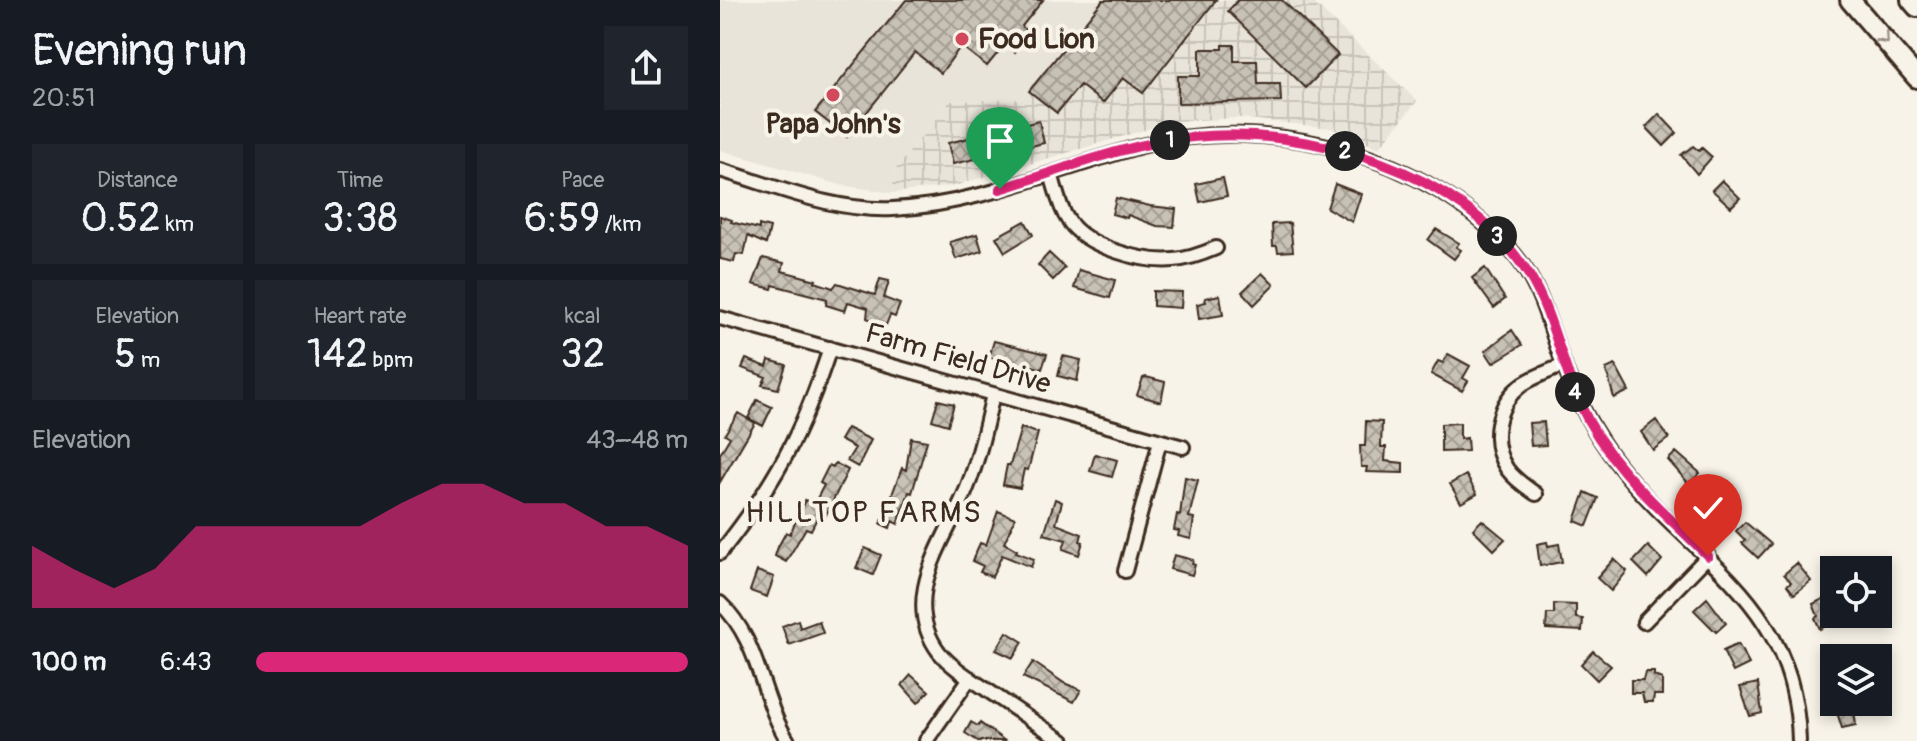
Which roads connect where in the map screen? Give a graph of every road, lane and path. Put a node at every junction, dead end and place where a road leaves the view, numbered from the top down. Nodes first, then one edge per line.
1 (1850, 0) edge
2 (1911, 0) edge
3 (1917, 7) edge
4 (1917, 78) edge
5 (720, 170) edge
6 (1051, 174) junction
7 (1216, 248) dead end
8 (720, 318) edge
9 (830, 348) junction
10 (1564, 365) junction
11 (993, 394) junction
12 (1160, 441) junction
13 (1183, 447) dead end
14 (1536, 494) dead end
15 (720, 553) edge
16 (1708, 556) junction
17 (1125, 571) dead end
18 (720, 603) edge
19 (1644, 622) dead end
20 (970, 678) junction
21 (788, 741) edge
22 (926, 741) edge
23 (1063, 741) edge
24 (1799, 741) edge

1 -> 4 highway
2 - 3 highway
5 - 6 street
6 - 7 street
6 - 10 street
8 - 9 street, Farm Field Drive
9 - 11 street, Farm Field Drive
9 - 15 street
10 - 14 street
10 - 16 street
11 - 12 street, Farm Field Drive
11 - 20 street
12 - 13 street, Farm Field Drive
12 - 17 street
16 - 19 street
16 - 24 street
18 - 21 street
20 - 22 street
20 - 23 street

